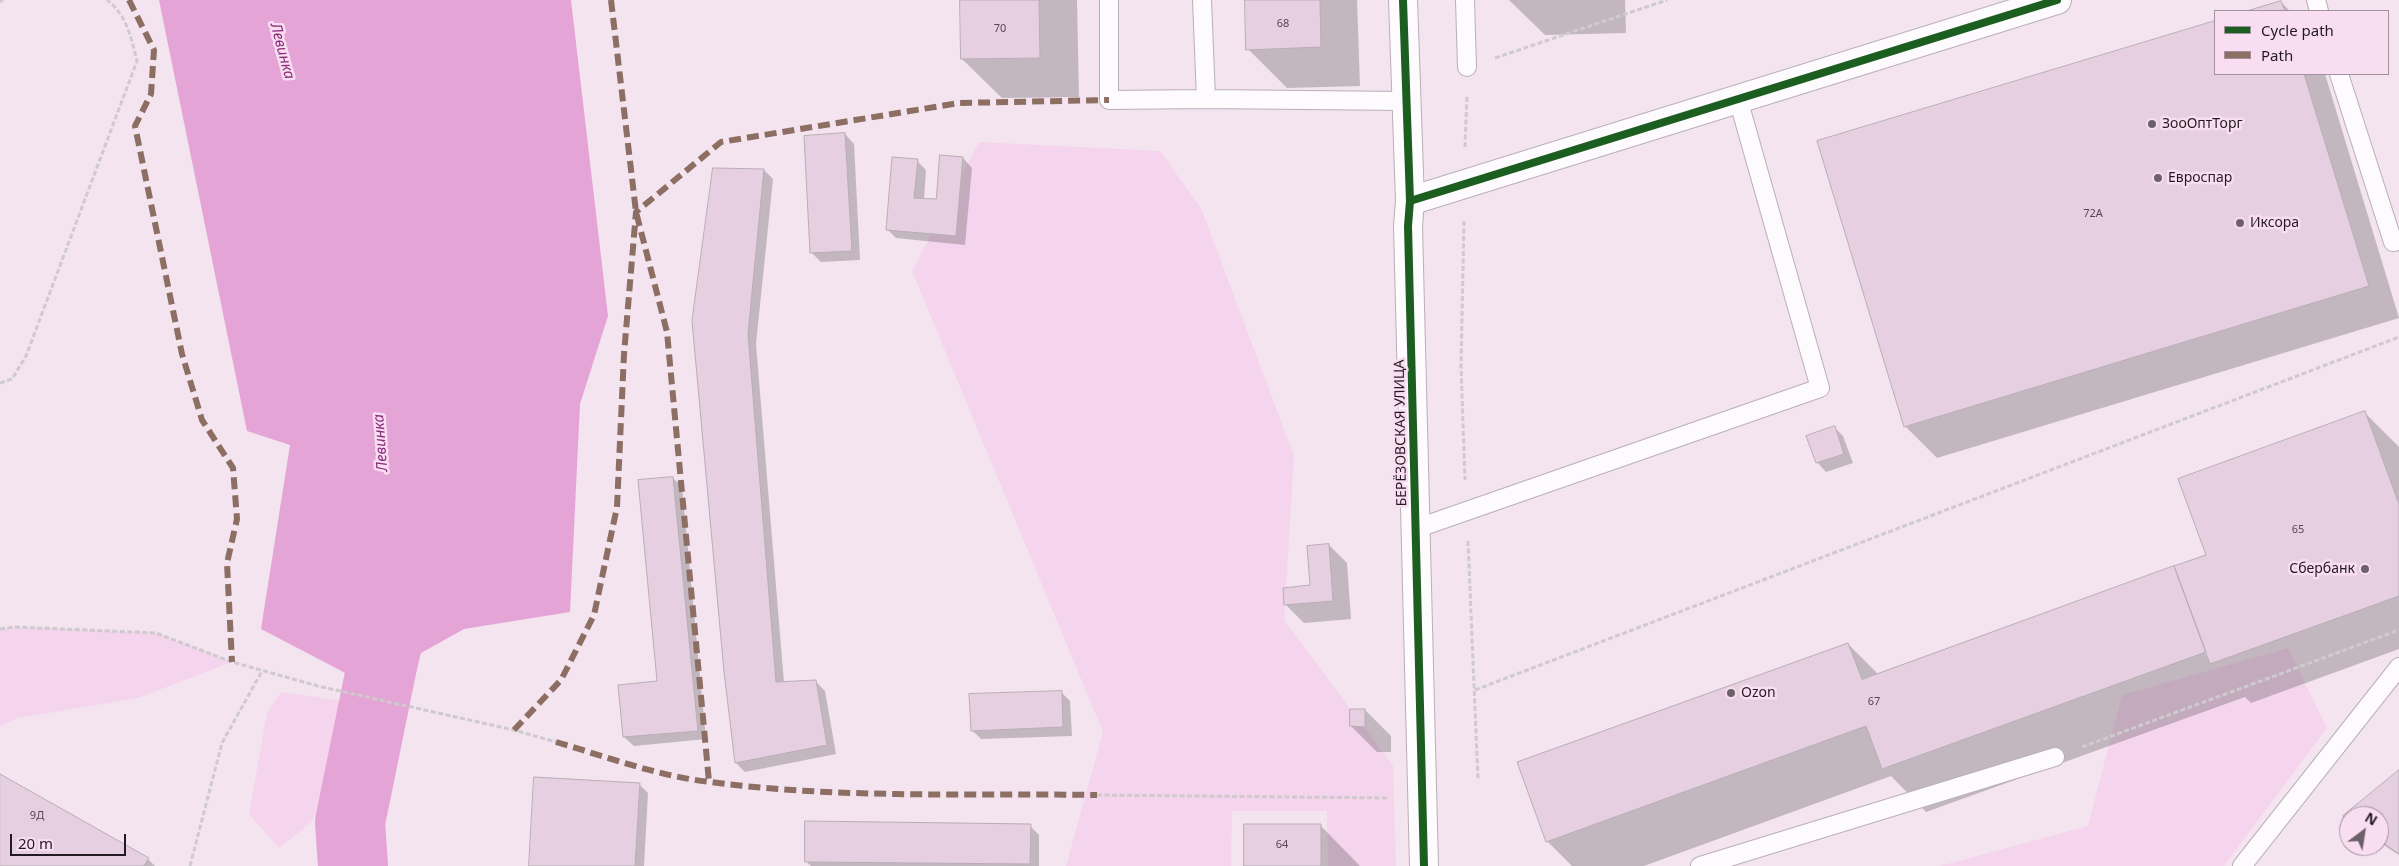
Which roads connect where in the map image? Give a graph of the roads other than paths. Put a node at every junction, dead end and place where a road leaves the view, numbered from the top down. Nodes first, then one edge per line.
1 (1109, 0) edge
2 (1202, 0) edge
3 (1403, 0) edge
4 (1466, 0) edge
5 (2057, 0) edge
6 (1467, 67) road end
7 (2338, 75) edge
8 (1206, 99) junction
9 (1738, 99) junction
10 (1406, 100) junction
11 (1410, 201) junction
12 (2399, 240) edge
13 (1416, 529) junction
14 (2399, 667) edge
15 (2056, 757) road end
16 (1424, 866) edge
17 (1700, 866) edge
18 (2242, 866) edge

1 - 8 lane
2 - 8 lane
3 - 10 street, БЕРЁЗОВСКАЯ УЛИЦА
4 - 6 lane
5 - 9 street
7 - 12 lane
8 - 10 lane
9 - 11 street
9 - 13 lane
10 - 11 street, БЕРЁЗОВСКАЯ УЛИЦА
11 - 13 street, БЕРЁЗОВСКАЯ УЛИЦА
13 - 16 street, БЕРЁЗОВСКАЯ УЛИЦА
14 - 18 lane
15 - 17 lane

